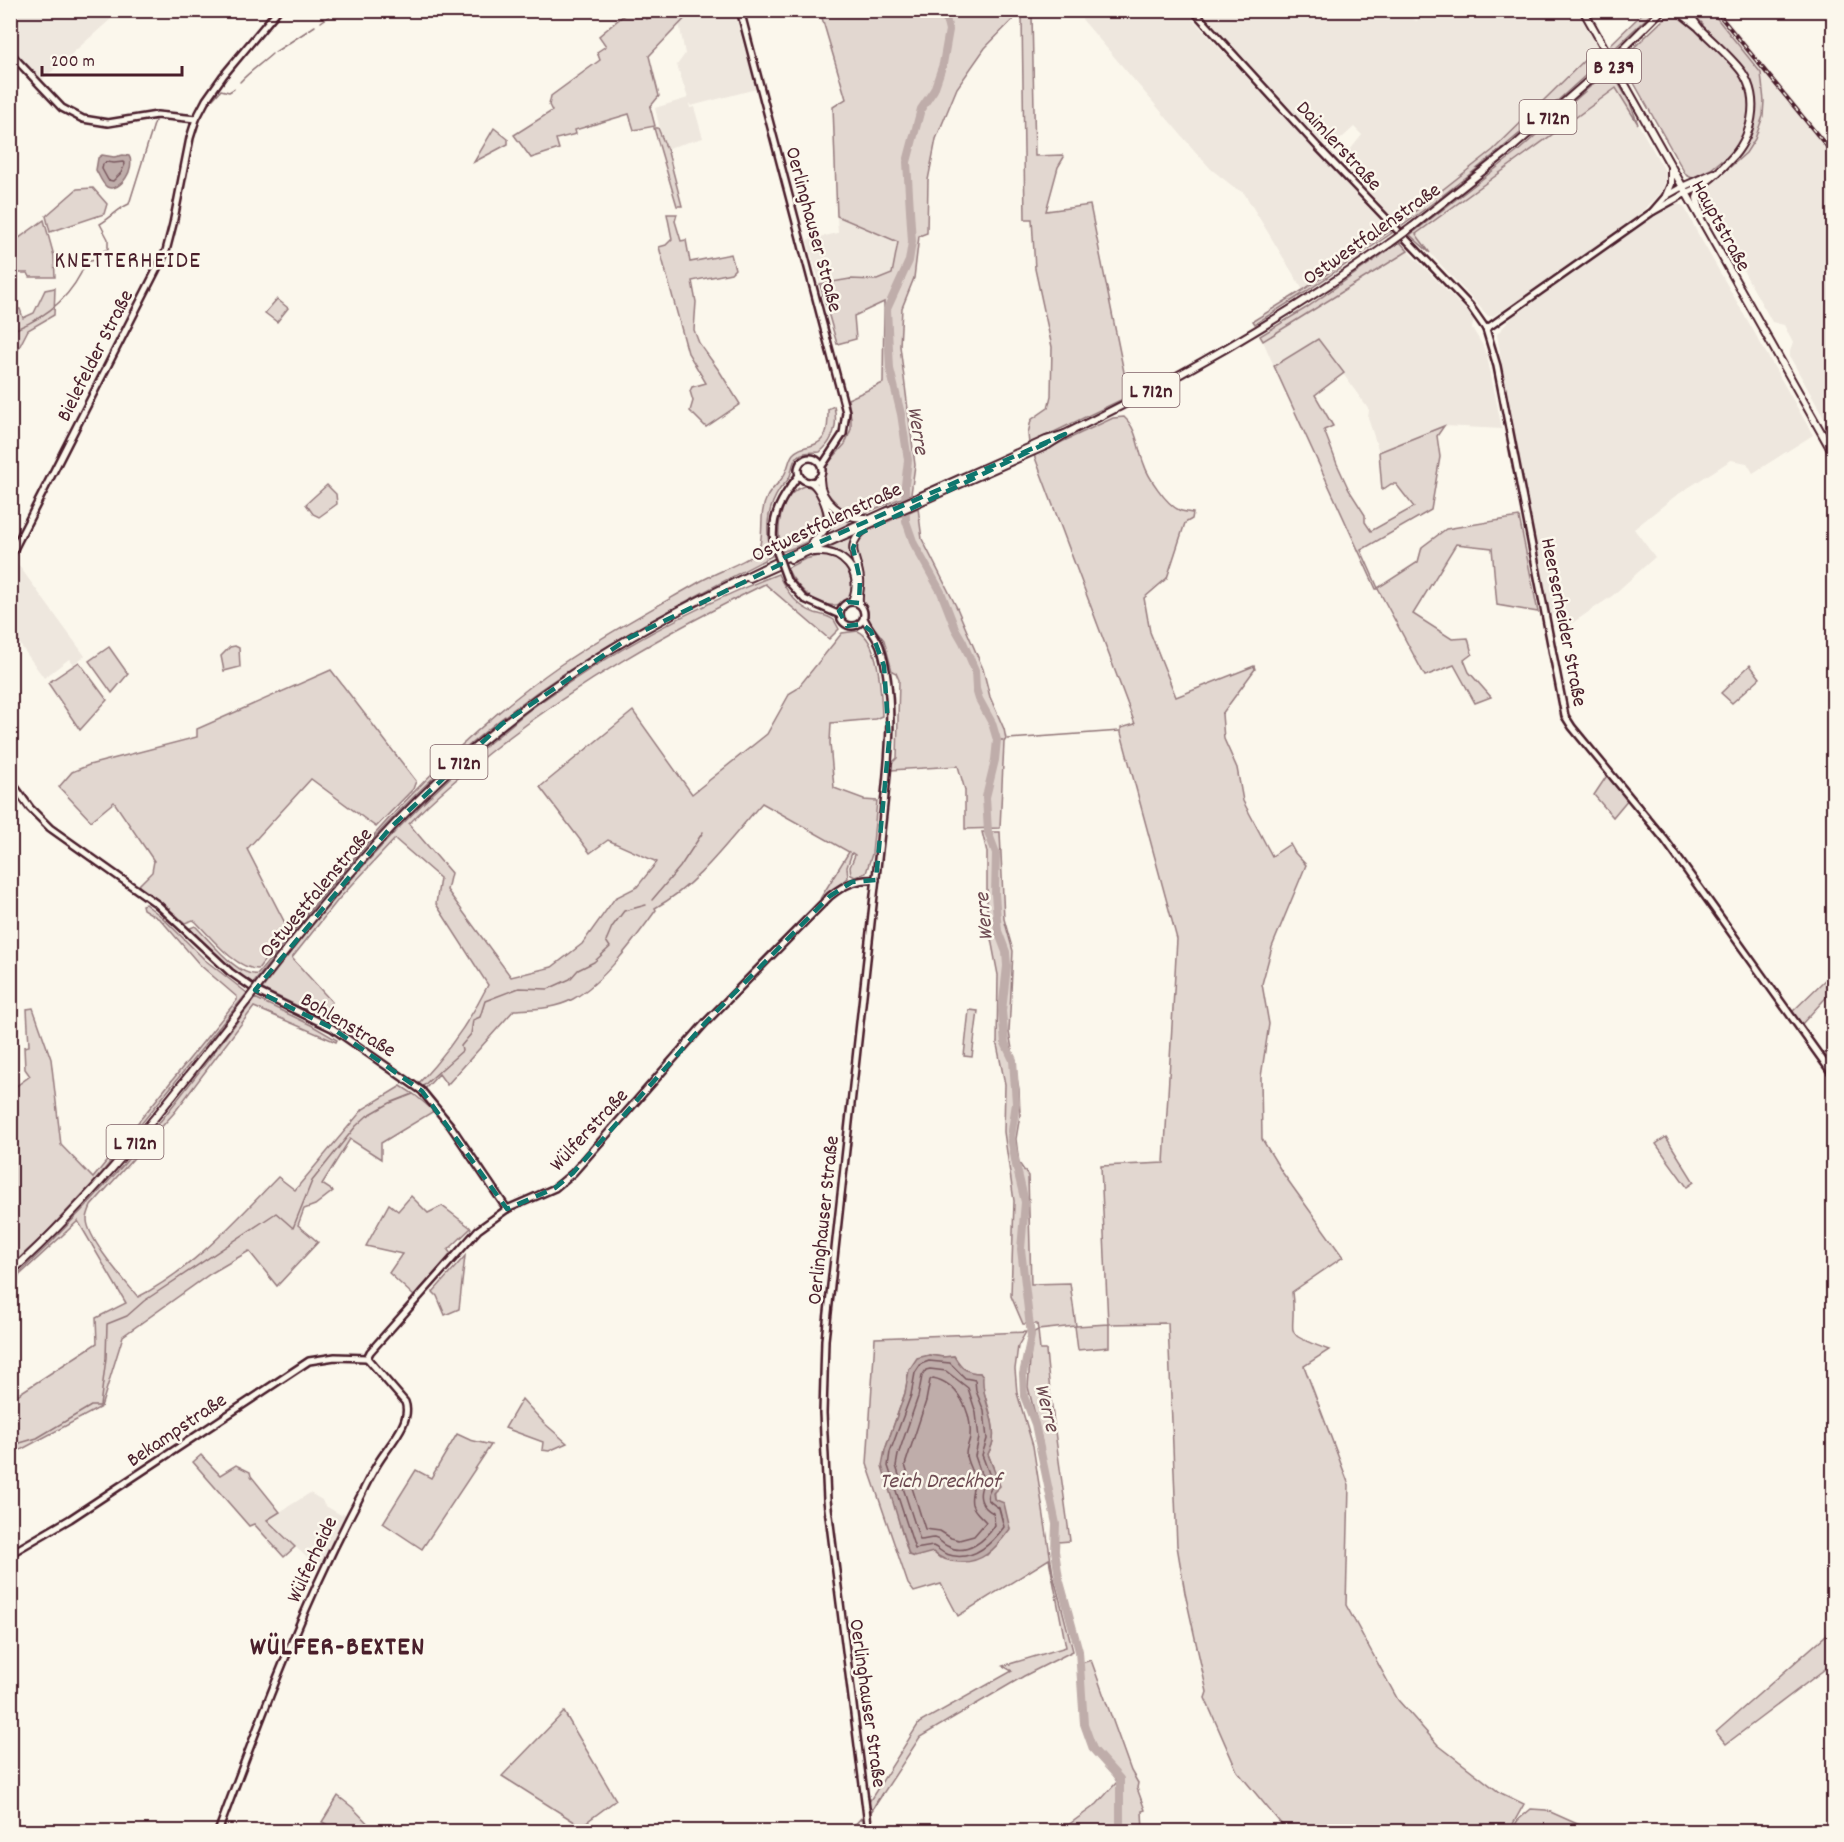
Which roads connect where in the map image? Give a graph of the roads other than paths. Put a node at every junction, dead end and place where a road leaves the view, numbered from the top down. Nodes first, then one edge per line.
1 (278, 10) edge
2 (740, 10) edge
3 (1194, 10) edge
4 (1582, 10) edge
5 (1681, 11) edge
6 (1660, 13) edge
7 (10, 53) edge
8 (196, 118) junction
9 (1671, 168) junction
10 (1718, 171) junction
11 (1682, 187) junction
12 (1701, 187) junction
13 (1686, 193) junction
14 (1666, 196) junction
15 (1652, 212) junction
16 (1706, 229) junction
17 (1486, 329) junction
18 (829, 452) junction
19 (1833, 455) edge
20 (816, 459) junction
21 (822, 466) junction
22 (799, 476) junction
23 (820, 477) junction
24 (808, 482) junction
25 (791, 487) junction
26 (880, 517) junction
27 (806, 550) junction
28 (10, 557) edge
29 (855, 602) junction
30 (842, 607) junction
31 (827, 608) junction
32 (840, 615) junction
33 (864, 618) junction
34 (857, 625) junction
35 (871, 631) junction
36 (10, 780) edge
37 (876, 880) junction
38 (1833, 1076) edge
39 (507, 1209) junction
40 (10, 1273) edge
41 (367, 1358) junction
42 (10, 1554) edge
43 (218, 1832) edge
44 (869, 1832) edge

1 - 8 street, Bielefelder Straße
2 - 18 street, Oerlinghauser Straße
3 - 17 street, Daimlerstraße
4 - 9 main road, Hauptstraße / B 239
5 - 6 main road
5 - 10 main road
6 - 26 main road, Ostwestfalenstraße / L 712n, bridge
7 - 8 street
8 - 28 street, Bielefelder Straße
9 - 11 main road, Hauptstraße / B 239
9 - 14 main road
10 - 11 main road
10 - 12 main road
11 - 13 main road, Hauptstraße / B 239
11 - 14 street
12 - 13 main road
12 - 16 main road
13 - 15 street
13 - 16 main road, Hauptstraße / B 239
14 - 15 street
15 - 17 street
16 - 19 main road, Hauptstraße / B 239
17 - 38 street, Heerserheider Straße
18 - 20 street, Oerlinghauser Straße
18 - 21 street, Oerlinghauser Straße
20 - 21 street
20 - 22 street
21 - 23 street
22 - 24 street
22 - 25 street
23 - 24 street
23 - 26 main road, L 712n
24 - 25 street
24 - 27 main road, L 712n
25 - 31 street, bridge
26 - 27 main road, Ostwestfalenstraße / L 712n
26 - 29 main road, L 712n
27 - 29 main road, L 712n
27 - 40 main road, Ostwestfalenstraße / L 712n, bridge
29 - 30 street
29 - 33 street
30 - 31 street
30 - 32 street
31 - 32 street
32 - 34 street
33 - 34 street
33 - 35 street, Oerlinghauser Straße
34 - 35 street
35 - 37 street, Oerlinghauser Straße
36 - 39 street, Bohlenstraße
37 - 39 street, Wülferstraße
37 - 44 street, Oerlinghauser Straße
39 - 41 street, Wülferstraße
41 - 42 street, Bekampstraße
41 - 43 street, Wülferheide

